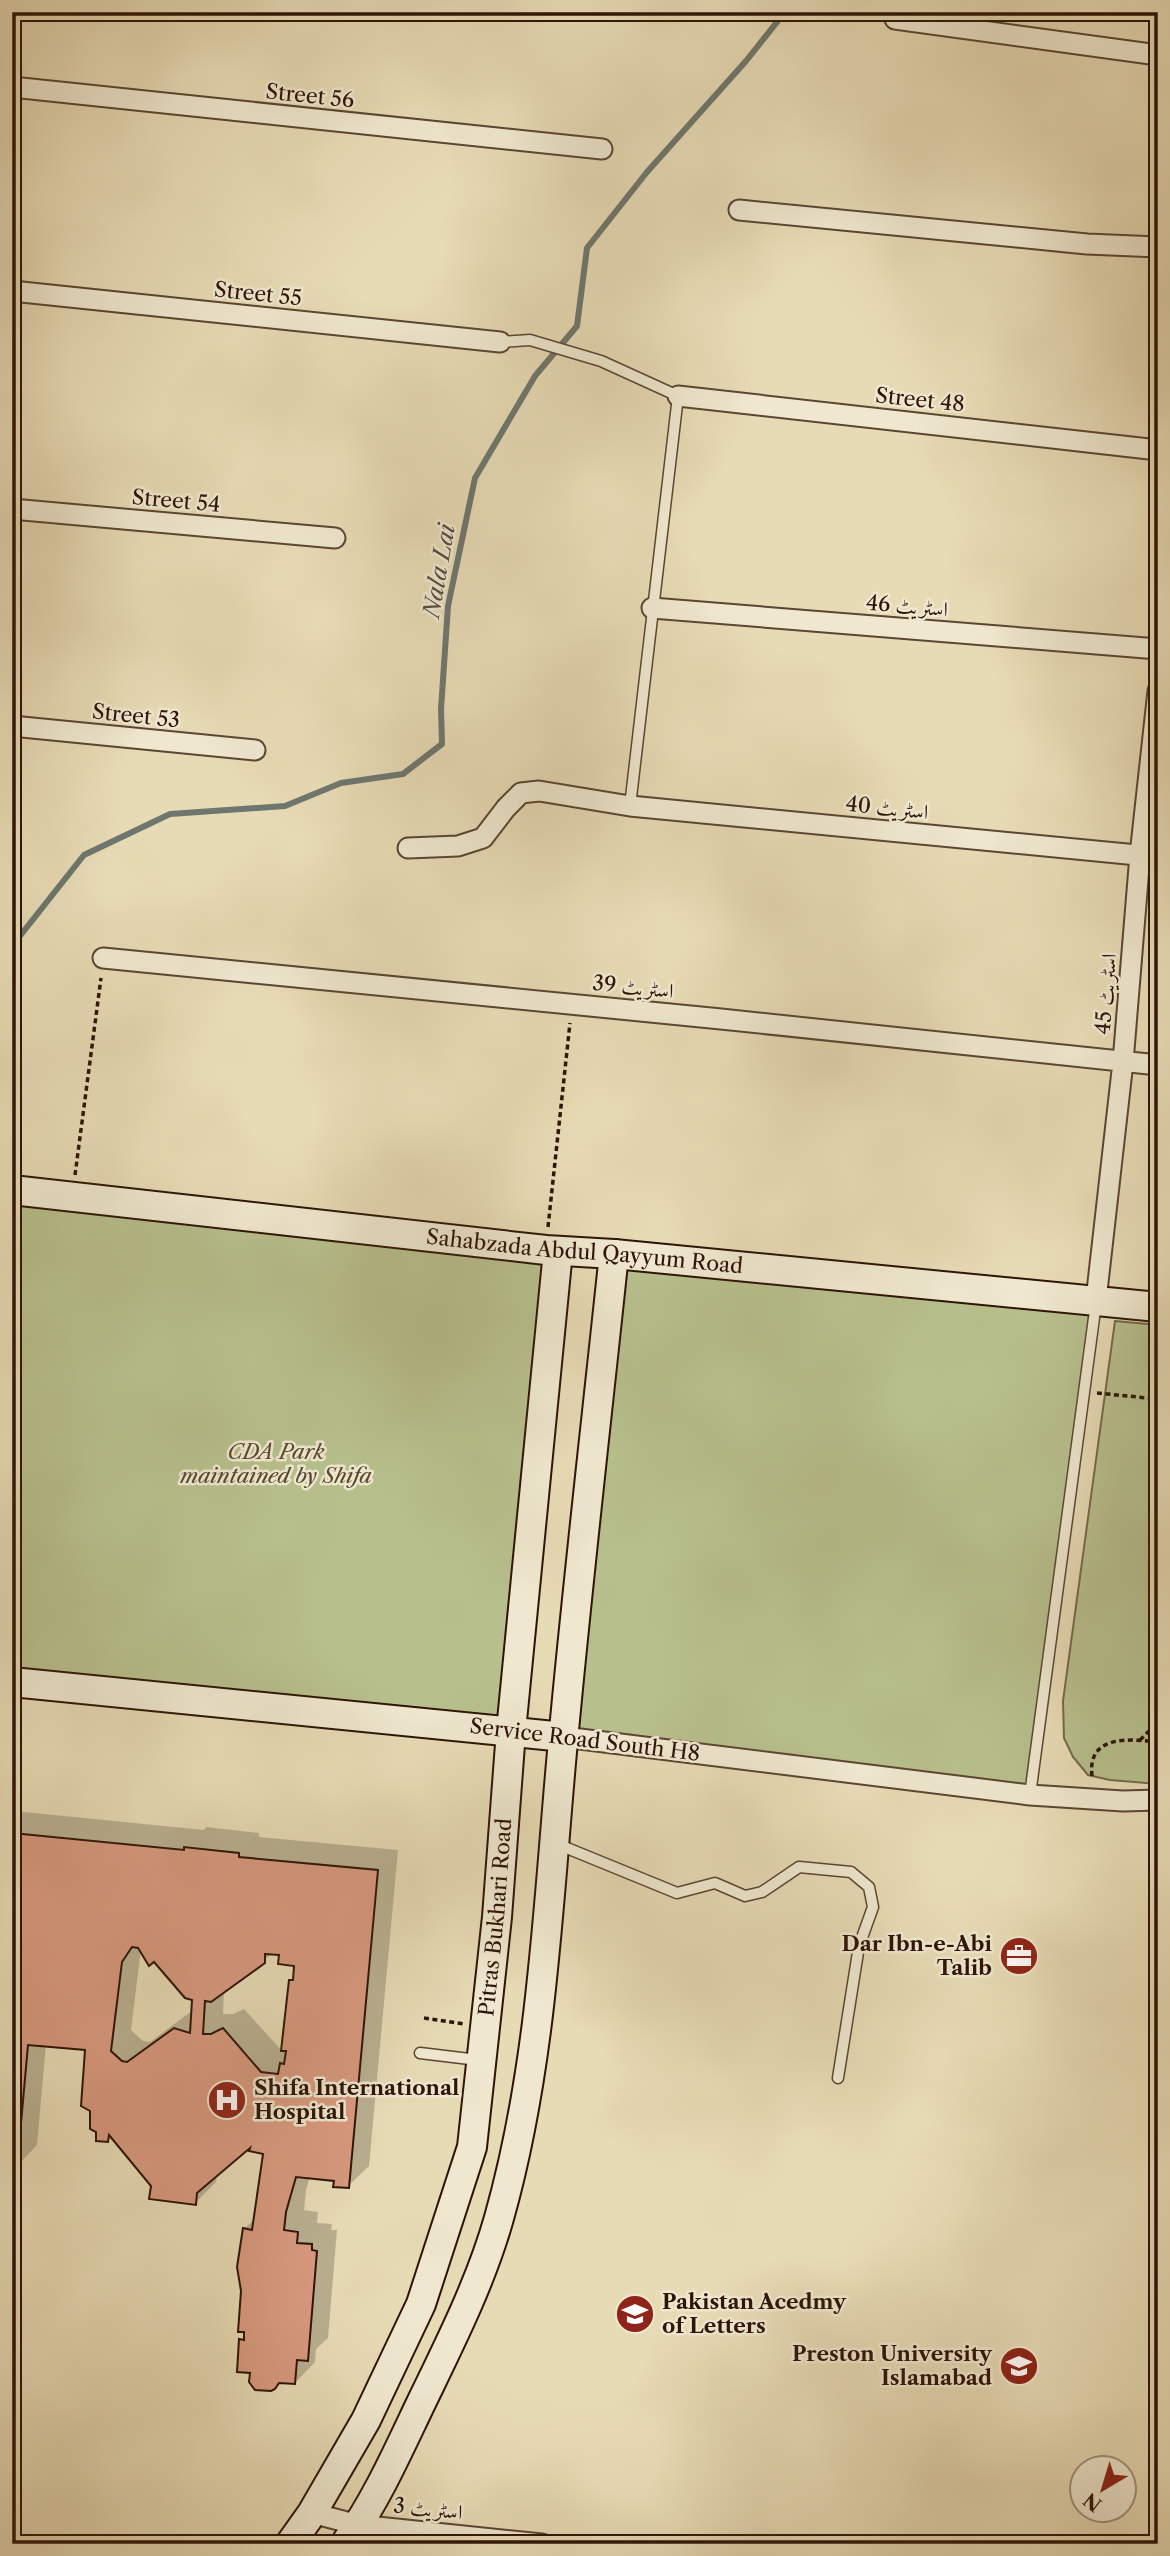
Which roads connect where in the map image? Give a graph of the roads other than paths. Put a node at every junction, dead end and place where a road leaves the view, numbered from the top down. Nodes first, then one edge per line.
1 (895, 19) dead end
2 (1158, 55) edge
3 (12, 87) edge
4 (602, 149) dead end
5 (739, 210) dead end
6 (1158, 247) edge
7 (12, 291) edge
8 (499, 342) joint
9 (678, 396) junction
10 (1158, 450) edge
11 (12, 509) edge
12 (335, 538) dead end
13 (652, 608) junction
14 (1158, 649) edge
15 (1158, 691) edge
16 (12, 726) edge
17 (255, 750) dead end
18 (630, 806) junction
19 (408, 848) dead end
20 (1149, 856) edge
21 (103, 958) road end
22 (1123, 1062) junction
23 (1158, 1065) edge
24 (12, 1190) edge
25 (552, 1251) junction
26 (614, 1254) junction
27 (1096, 1300) junction
28 (1158, 1307) edge
29 (12, 1682) edge
30 (511, 1731) junction
31 (564, 1737) junction
32 (1030, 1795) junction
33 (1158, 1800) edge
34 (554, 1842) junction
35 (420, 2053) dead end
36 (482, 2061) junction
37 (838, 2078) dead end
38 (312, 2513) junction
39 (351, 2534) edge
40 (290, 2544) edge
41 (542, 2544) edge

1 - 2 street
3 - 4 street, Street 56
5 - 6 street
7 - 8 street, Street 55
8 - 9 lane
9 - 10 street, Street 48
9 - 13 lane
11 - 12 street, Street 54
13 - 14 street, اسٹریٹ 46
13 - 18 lane
15 - 20 street, اسٹریٹ 45
16 - 17 street, Street 53
18 - 19 street, اسٹریٹ 40
18 - 20 street, اسٹریٹ 40
20 - 22 street, اسٹریٹ 45
21 - 22 street, اسٹریٹ 39
22 - 23 street, اسٹریٹ 39
22 - 27 street, اسٹریٹ 45
24 - 25 street, Sahabzada Abdul Qayyum Road
25 - 26 street, Sahabzada Abdul Qayyum Road
25 - 30 street, Pitras Bukhari Road
26 - 27 street, Sahabzada Abdul Qayyum Road
26 - 31 street
27 - 28 street, Sahabzada Abdul Qayyum Road
27 - 32 lane
29 - 30 street, Service Road South H8
30 - 31 street, Service Road South H8
30 - 36 street, Pitras Bukhari Road
31 - 32 street, Service Road South H8
31 - 34 street
32 - 33 street, Service Road South H8
34 - 37 lane
34 - 39 street
35 - 36 lane
36 - 38 street, Pitras Bukhari Road
38 - 39 street, اسٹریٹ 3
38 - 40 street, Pitras Bukhari Road
39 - 41 street, اسٹریٹ 3

